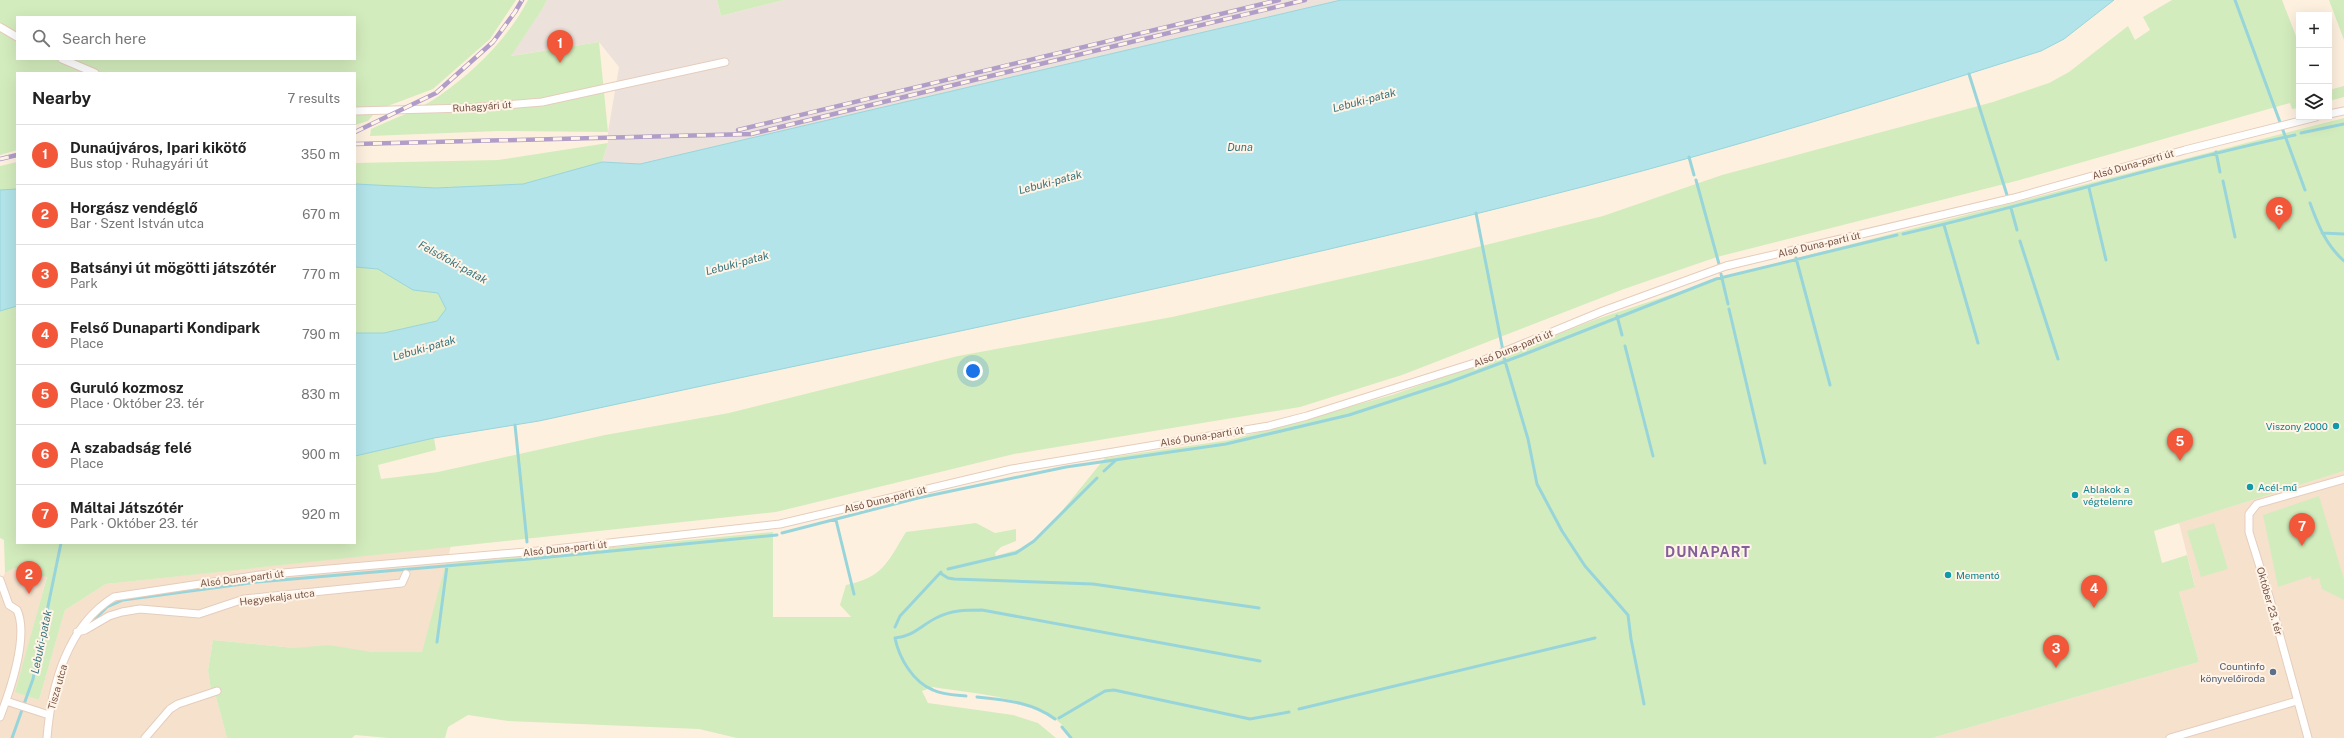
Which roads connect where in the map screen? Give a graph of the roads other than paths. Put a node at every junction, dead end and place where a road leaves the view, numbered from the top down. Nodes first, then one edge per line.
1 (0, 27) edge
2 (16, 36) edge
3 (64, 60) edge
4 (725, 62) dead end
5 (93, 72) edge
6 (356, 111) edge
7 (2344, 111) edge
8 (2332, 113) edge
9 (2305, 120) edge
10 (2344, 479) edge
11 (406, 574) dead end
12 (0, 580) edge
13 (78, 632) junction
14 (73, 638) joint
15 (216, 691) dead end
16 (6, 701) junction
17 (2297, 701) junction
18 (49, 715) junction
19 (0, 717) edge
20 (47, 738) edge
21 (145, 738) edge
22 (2170, 738) edge
23 (2308, 738) edge

1 - 2 street
3 - 5 street
4 - 6 street, Ruhagyári út
7 - 8 street
9 - 13 street, Alsó Duna-parti út
10 - 17 street, Október 23. tér
11 - 13 street, Hegyekalja utca
12 - 16 street
13 - 14 street, Alsó Duna-parti út
14 - 18 street, Tisza utca
15 - 21 street
16 - 18 street
16 - 19 street
17 - 22 street
17 - 23 street, Október 23. tér
18 - 20 street, Tisza utca

